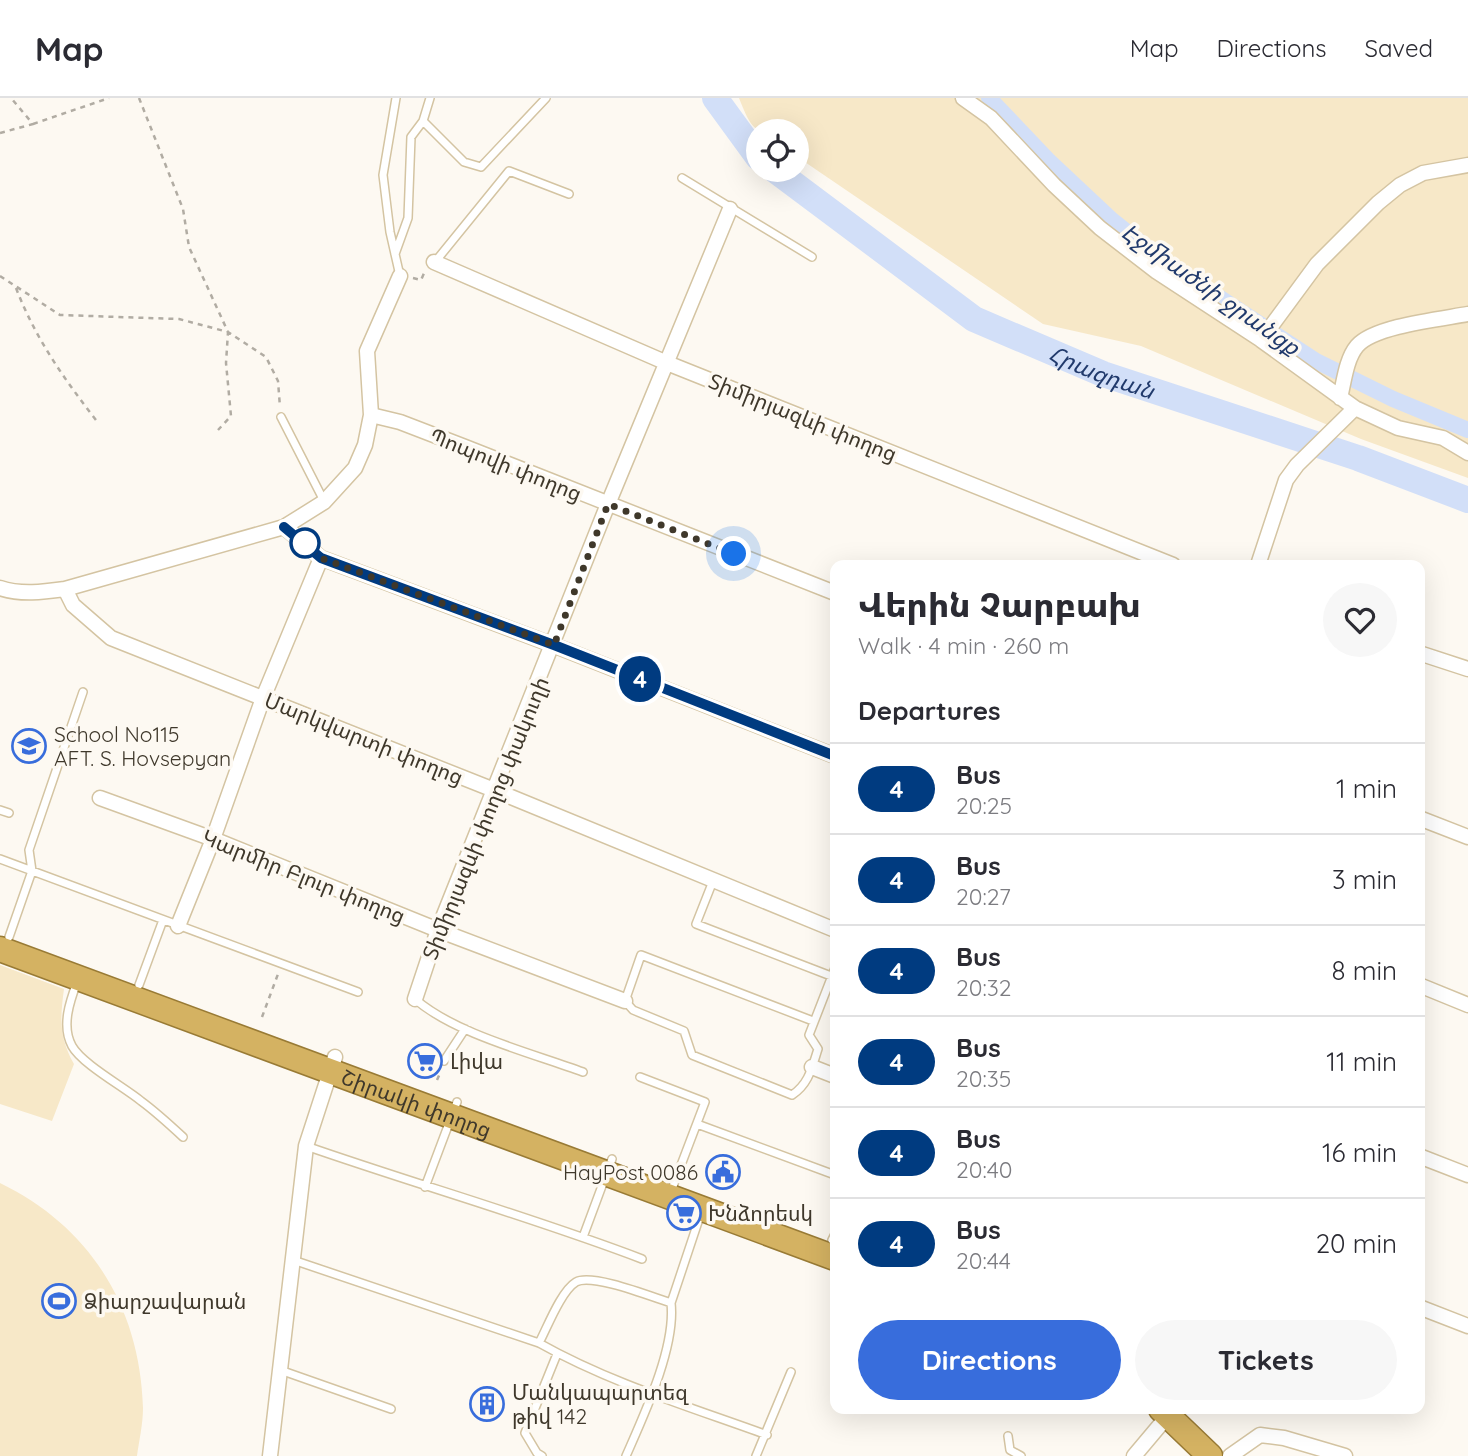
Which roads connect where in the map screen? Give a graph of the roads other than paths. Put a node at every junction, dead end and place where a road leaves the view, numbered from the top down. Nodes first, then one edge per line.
1 (396, 98) edge
2 (430, 98) edge
3 (546, 98) edge
4 (963, 98) edge
5 (423, 121) junction
6 (1468, 165) edge
7 (682, 178) dead end
8 (569, 194) dead end
9 (730, 209) junction
10 (395, 254) junction
11 (812, 257) dead end
12 (429, 267) joint
13 (400, 276) joint
14 (1468, 314) edge
15 (1261, 340) junction
16 (667, 363) junction
17 (1340, 398) junction
18 (1355, 408) junction
19 (371, 415) junction
20 (281, 416) road end
21 (1468, 453) edge
22 (324, 502) junction
23 (608, 504) junction
24 (284, 527) junction
25 (321, 558) junction
26 (1161, 560) edge
27 (1260, 560) edge
28 (0, 588) edge
29 (65, 589) junction
30 (830, 591) edge
31 (554, 645) junction
32 (1425, 655) edge
33 (1468, 669) edge
34 (83, 692) dead end
35 (263, 698) junction
36 (830, 754) edge
37 (494, 790) junction
38 (100, 798) dead end
39 (0, 810) edge
40 (9, 813) dead end
41 (1425, 820) edge
42 (1468, 836) edge
43 (213, 839) junction
44 (0, 859) edge
45 (32, 870) junction
46 (713, 881) junction
47 (171, 923) junction
48 (830, 928) edge
49 (438, 930) junction
50 (3, 940) edge
51 (830, 976) edge
52 (78, 978) junction
53 (830, 978) edge
54 (139, 985) junction
55 (1425, 987) edge
56 (358, 992) dead end
57 (415, 999) joint
58 (625, 1001) junction
59 (1468, 1005) edge
60 (813, 1021) junction
61 (465, 1029) junction
62 (444, 1061) dead end
63 (333, 1064) junction
64 (812, 1067) junction
65 (583, 1072) dead end
66 (830, 1074) edge
67 (640, 1077) dead end
68 (454, 1109) junction
69 (697, 1124) junction
70 (183, 1137) dead end
71 (306, 1146) junction
72 (1425, 1158) edge
73 (609, 1166) junction
74 (830, 1173) edge
75 (1468, 1175) edge
76 (425, 1187) junction
77 (672, 1189) junction
78 (702, 1209) junction
79 (583, 1237) junction
80 (830, 1242) edge
81 (830, 1242) edge
82 (642, 1259) dead end
83 (293, 1260) junction
84 (671, 1303) junction
85 (1425, 1309) edge
86 (1468, 1326) edge
87 (539, 1343) junction
88 (557, 1354) junction
89 (280, 1370) junction
90 (791, 1372) dead end
91 (653, 1394) junction
92 (391, 1409) dead end
93 (1169, 1414) edge
94 (1175, 1414) edge
95 (1177, 1414) edge
96 (767, 1435) junction
97 (1008, 1436) dead end
98 (271, 1456) edge
99 (542, 1456) edge
100 (626, 1456) edge
101 (756, 1456) edge
102 (1021, 1456) edge
103 (1134, 1456) edge
104 (1210, 1456) edge
105 (1231, 1456) edge
106 (1345, 1456) edge

1 - 10 lane
2 - 5 lane
3 - 5 lane
4 - 15 street
5 - 10 lane
6 - 15 street
7 - 9 lane
8 - 12 lane
9 - 11 lane
9 - 16 street, Տիմիրյազևի փողոց փակուղի
10 - 13 lane
12 - 16 street, Տիմիրյազևի փողոց
13 - 19 street
14 - 17 street
15 - 17 street
16 - 23 street, Տիմիրյազևի փողոց փակուղի
16 - 26 street, Տիմիրյազևի փողոց
17 - 18 street
18 - 21 street
18 - 27 street
19 - 22 street
19 - 23 street, Պոպովի փողոց
20 - 22 lane
22 - 24 street
23 - 30 street, Պոպովի փողոց
23 - 31 street, Տիմիրյազևի փողոց փակուղի
24 - 25 street
24 - 29 street
25 - 31 street
25 - 35 street
28 - 29 street
29 - 35 street, Մարկվարտի փողոց
31 - 36 street
31 - 37 street, Տիմիրյազևի փողոց փակուղի
32 - 33 street
34 - 45 lane
35 - 37 street, Մարկվարտի փողոց
35 - 43 street
37 - 46 street, Մարկվարտի փողոց
37 - 49 street, Տիմիրյազևի փողոց փակուղի
38 - 43 street, Կարմիր Բլուր փողոց
39 - 40 lane
41 - 42 street
43 - 47 street
43 - 49 street, Կարմիր Բլուր փողոց
44 - 45 lane
45 - 47 lane
45 - 50 lane
46 - 48 street, Մարկվարտի փողոց
46 - 51 lane
47 - 54 lane
47 - 56 lane
49 - 57 street, Տիմիրյազևի փողոց փակուղի
49 - 58 street, Կարմիր Բլուր փողոց
50 - 52 highway, Շիրակի փողոց
50 - 54 highway, Շիրակի փողոց
52 - 63 highway, Շիրակի փողոց
52 - 70 lane
53 - 60 lane
54 - 63 highway, Շիրակի փողոց
55 - 59 street
57 - 61 lane
58 - 60 lane
58 - 64 lane
60 - 64 lane
61 - 62 lane
61 - 65 lane
63 - 68 highway, Շիրակի փողոց
63 - 71 street
64 - 66 street
67 - 69 lane
68 - 73 highway, Շիրակի փողոց
68 - 76 lane
69 - 74 lane
69 - 77 lane
71 - 76 lane
71 - 83 street
72 - 75 street
73 - 77 highway, Շիրակի փողոց
73 - 79 lane
76 - 79 lane
77 - 78 highway, Շիրակի փողոց
77 - 80 highway, Շիրակի փողոց
78 - 81 highway, Շիրակի փողոց
78 - 84 lane
79 - 82 lane
83 - 87 lane
83 - 89 street
84 - 87 lane
84 - 91 lane
85 - 86 street
87 - 88 lane
88 - 91 lane
88 - 99 lane
89 - 92 lane
89 - 98 street
90 - 96 lane
91 - 96 lane
91 - 100 lane
93 - 103 street
94 - 104 highway
95 - 105 highway
96 - 101 lane
97 - 102 lane
105 - 106 street

